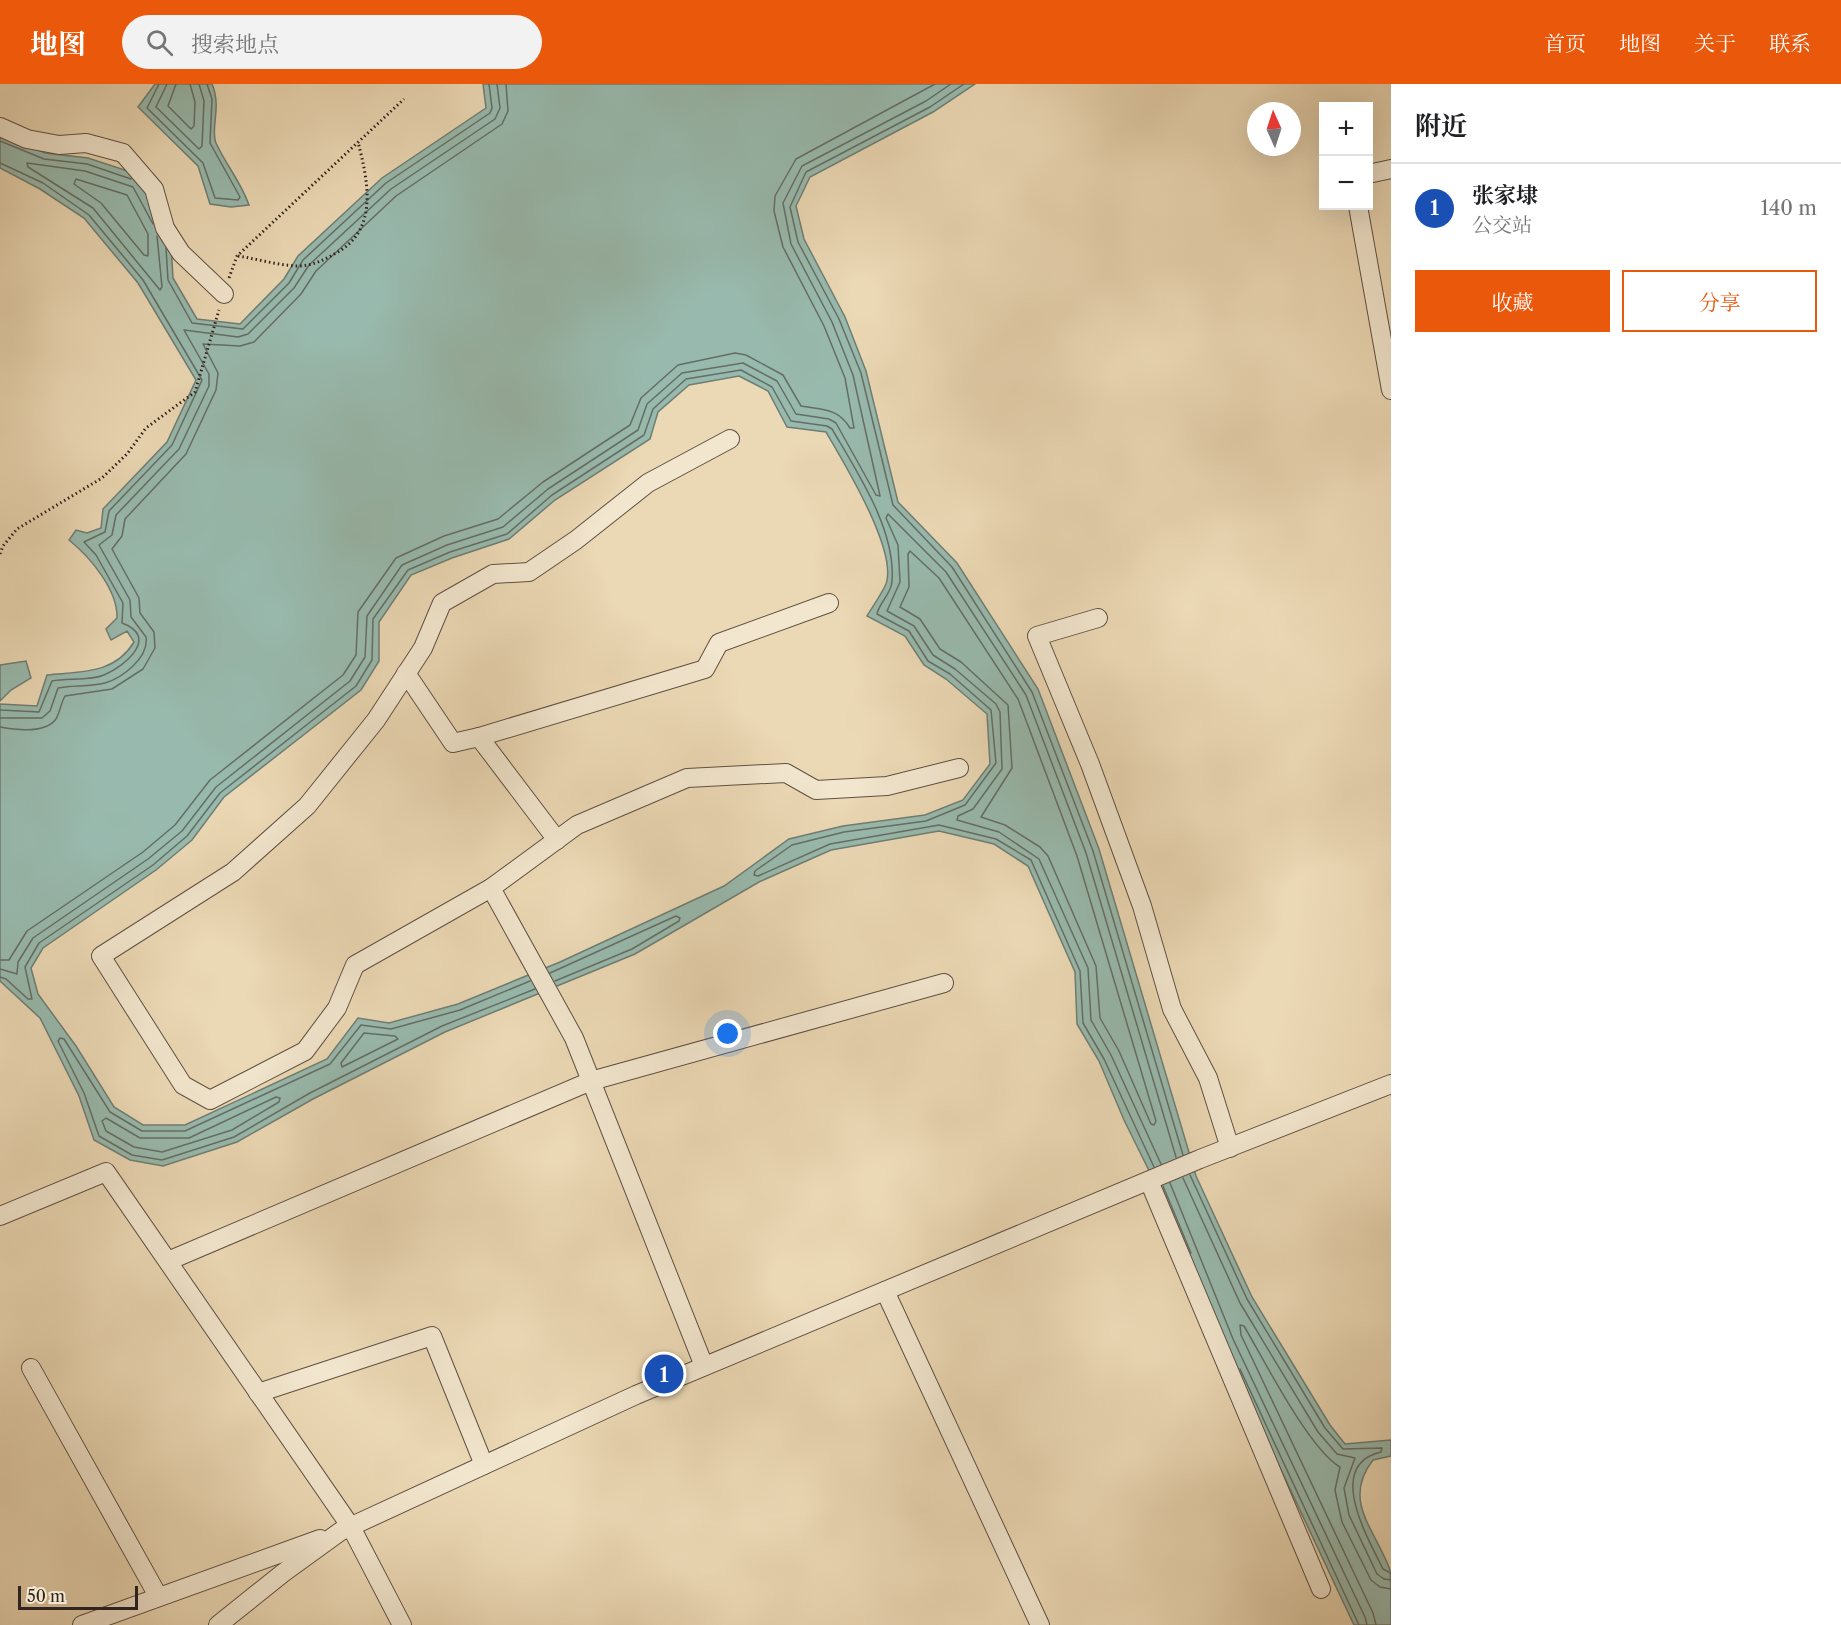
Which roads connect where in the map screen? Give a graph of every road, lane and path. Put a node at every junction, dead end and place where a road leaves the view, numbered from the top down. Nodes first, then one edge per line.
1 (404, 99) dead end
2 (0, 127) edge
3 (358, 142) junction
4 (1391, 170) edge
5 (1373, 173) edge
6 (1359, 210) edge
7 (237, 256) junction
8 (224, 294) junction
9 (1391, 390) edge
10 (730, 439) dead end
11 (0, 554) edge
12 (829, 603) dead end
13 (1098, 618) dead end
14 (406, 673) junction
15 (479, 736) junction
16 (959, 768) dead end
17 (557, 840) junction
18 (491, 888) junction
19 (944, 983) dead end
20 (591, 1081) junction
21 (1391, 1084) edge
22 (1230, 1148) junction
23 (1149, 1181) junction
24 (0, 1215) edge
25 (168, 1261) junction
26 (885, 1291) junction
27 (704, 1366) junction
28 (32, 1368) dead end
29 (258, 1393) junction
30 (484, 1465) junction
31 (346, 1529) junction
32 (1321, 1589) dead end
33 (158, 1596) junction
34 (82, 1625) edge
35 (218, 1625) edge
36 (402, 1625) edge
37 (1040, 1625) edge

1 - 3 path
2 - 8 street
3 - 7 path
3 - 7 path
4 - 5 street
6 - 9 street
7 - 8 path
8 - 11 path
10 - 14 street
12 - 15 street
13 - 22 street
14 - 15 street
14 - 18 street
15 - 17 street
16 - 17 street
17 - 18 street
18 - 20 street
19 - 20 street
20 - 25 street
20 - 27 street
21 - 22 street
22 - 23 street
23 - 26 street
23 - 32 street
24 - 25 street
25 - 29 street
26 - 27 street
26 - 37 street
27 - 30 street
28 - 33 street
29 - 30 street
29 - 31 street
30 - 31 street
31 - 33 street
31 - 35 street
31 - 36 street
33 - 34 street

